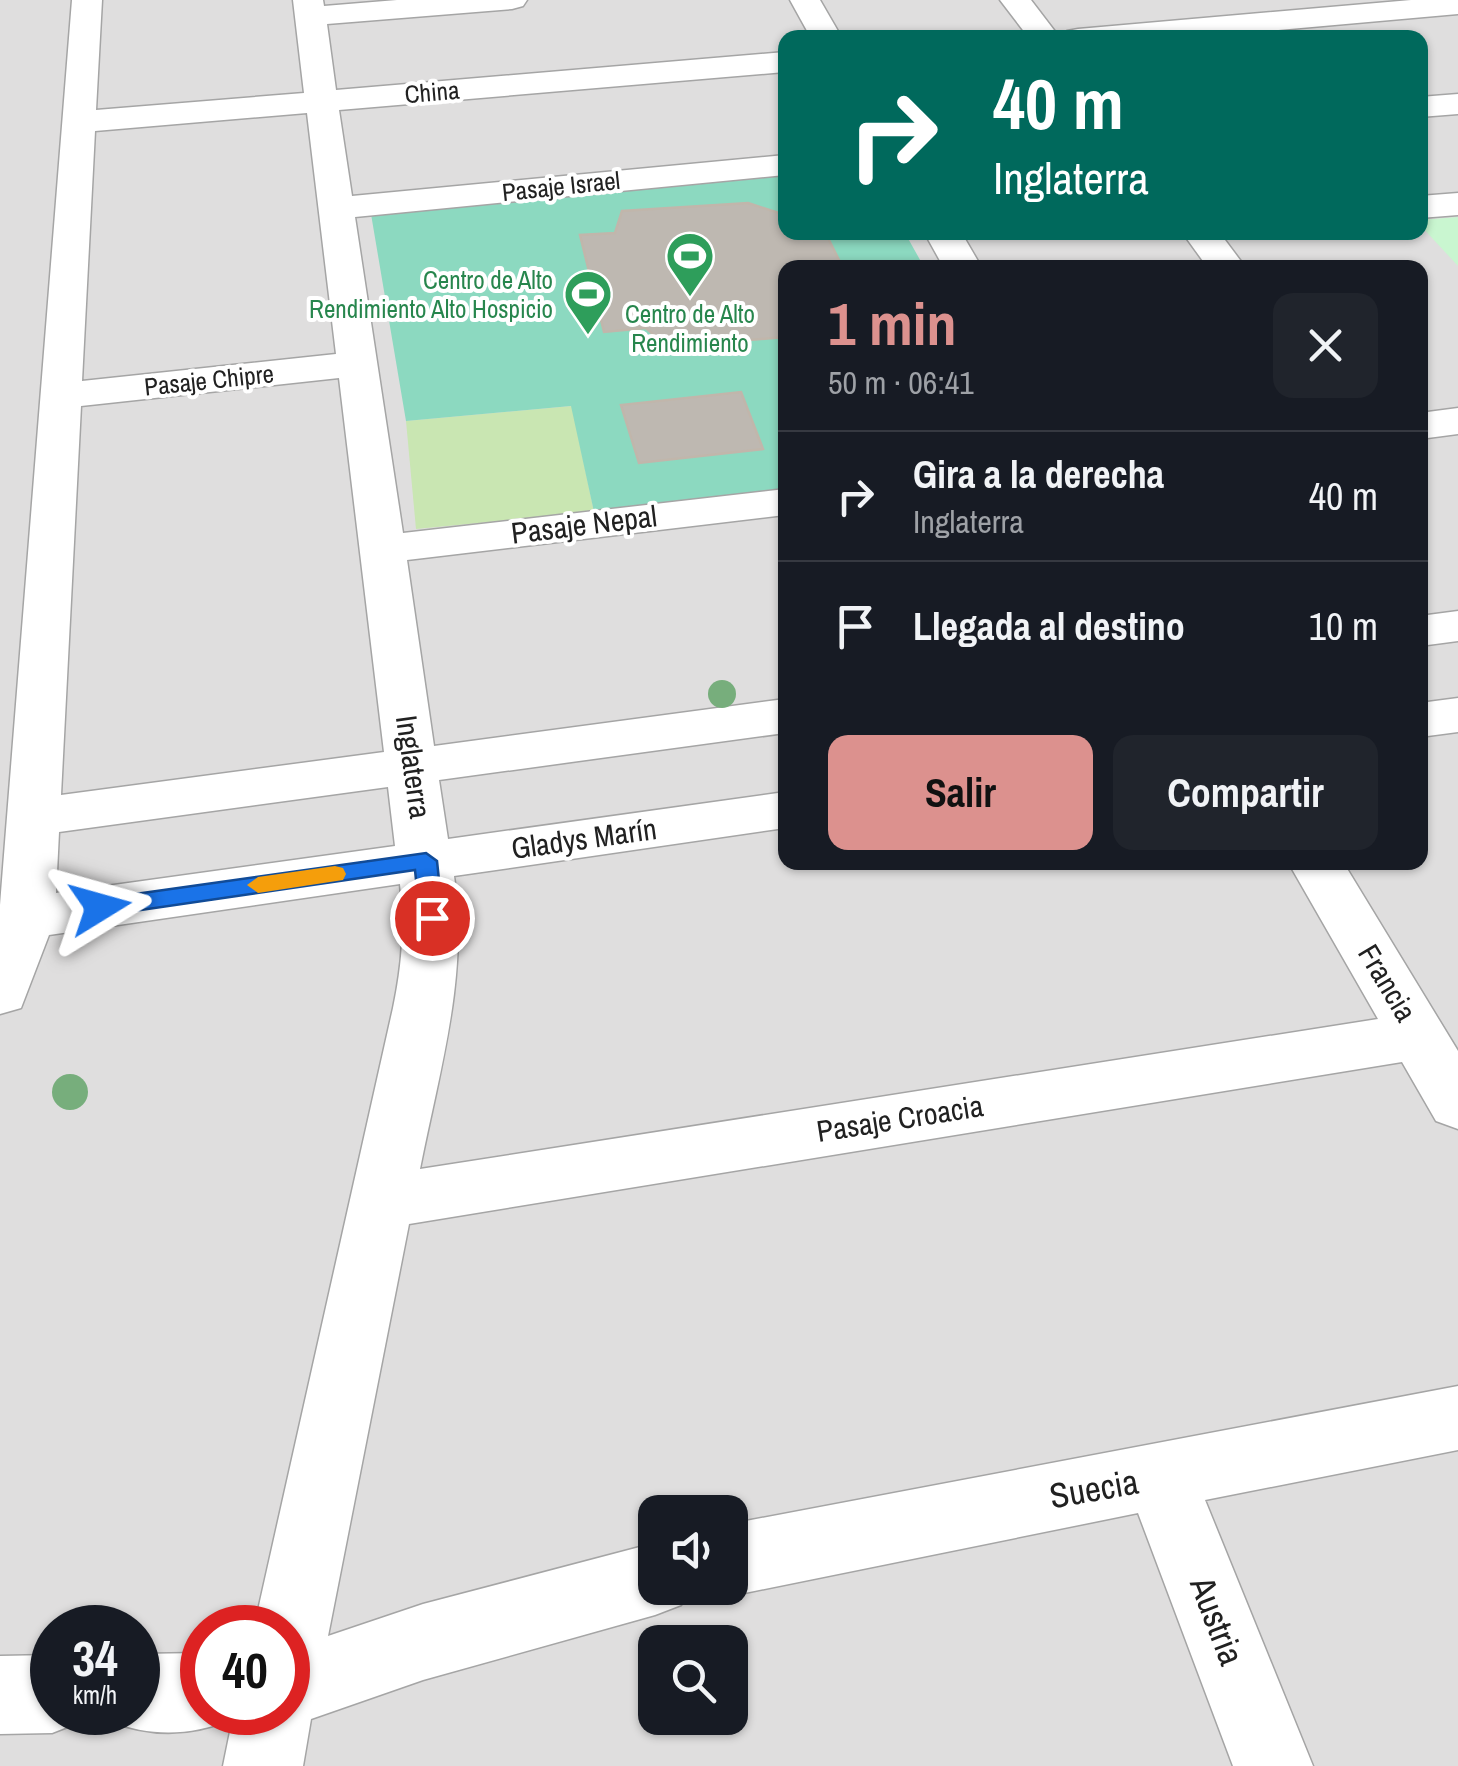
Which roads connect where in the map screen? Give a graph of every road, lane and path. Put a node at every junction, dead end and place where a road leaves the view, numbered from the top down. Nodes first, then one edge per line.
1 (87, 0) edge
2 (512, 0) edge
3 (804, 0) edge
4 (1015, 0) edge
5 (1458, 6) edge
6 (309, 8) edge
7 (822, 30) edge
8 (1039, 30) edge
9 (1173, 30) edge
10 (778, 63) edge
11 (322, 102) junction
12 (1458, 104) edge
13 (1428, 107) edge
14 (79, 122) junction
15 (778, 165) edge
16 (1458, 204) edge
17 (1428, 207) edge
18 (336, 208) junction
19 (1206, 240) edge
20 (1222, 260) edge
21 (358, 364) junction
22 (60, 396) junction
23 (1458, 421) edge
24 (1428, 425) edge
25 (778, 503) edge
26 (383, 549) junction
27 (1458, 626) edge
28 (1428, 630) edge
29 (1458, 715) edge
30 (778, 717) edge
31 (1428, 719) edge
32 (413, 766) junction
33 (778, 811) edge
34 (33, 817) junction
35 (426, 861) junction
36 (1320, 870) edge
37 (19, 893) edge
38 (0, 992) edge
39 (1418, 1036) junction
40 (1458, 1104) edge
41 (381, 1202) junction
42 (1458, 1418) edge
43 (1160, 1477) junction
44 (748, 1556) edge
45 (638, 1584) edge
46 (297, 1605) edge
47 (310, 1681) edge
48 (30, 1694) edge
49 (0, 1695) edge
50 (269, 1735) edge
51 (263, 1766) edge
52 (1273, 1766) edge

1 - 14 street
2 - 6 street
3 - 7 street
4 - 8 street
5 - 9 street
6 - 11 street, Inglaterra
10 - 11 street, China
11 - 14 street, China
11 - 18 street, Inglaterra
12 - 13 street
14 - 22 street
15 - 18 street, Pasaje Israel
16 - 17 street
18 - 21 street, Inglaterra
19 - 20 street
21 - 22 street, Pasaje Chipre
21 - 26 street, Inglaterra
22 - 34 street
23 - 24 street
25 - 26 street, Pasaje Nepal
26 - 32 street, Inglaterra
27 - 28 street
29 - 31 street
30 - 32 street
32 - 34 street
32 - 35 street, Inglaterra
33 - 35 street, Gladys Marín
34 - 37 street
35 - 37 street, Gladys Marín
35 - 41 street, Inglaterra
36 - 39 street, Francia
37 - 38 street
39 - 40 street, Francia
39 - 41 street, Pasaje Croacia
41 - 46 street, Inglaterra
42 - 43 street, Suecia
43 - 44 street, Suecia
43 - 52 street, Austria
45 - 47 street
48 - 49 street
50 - 51 street

